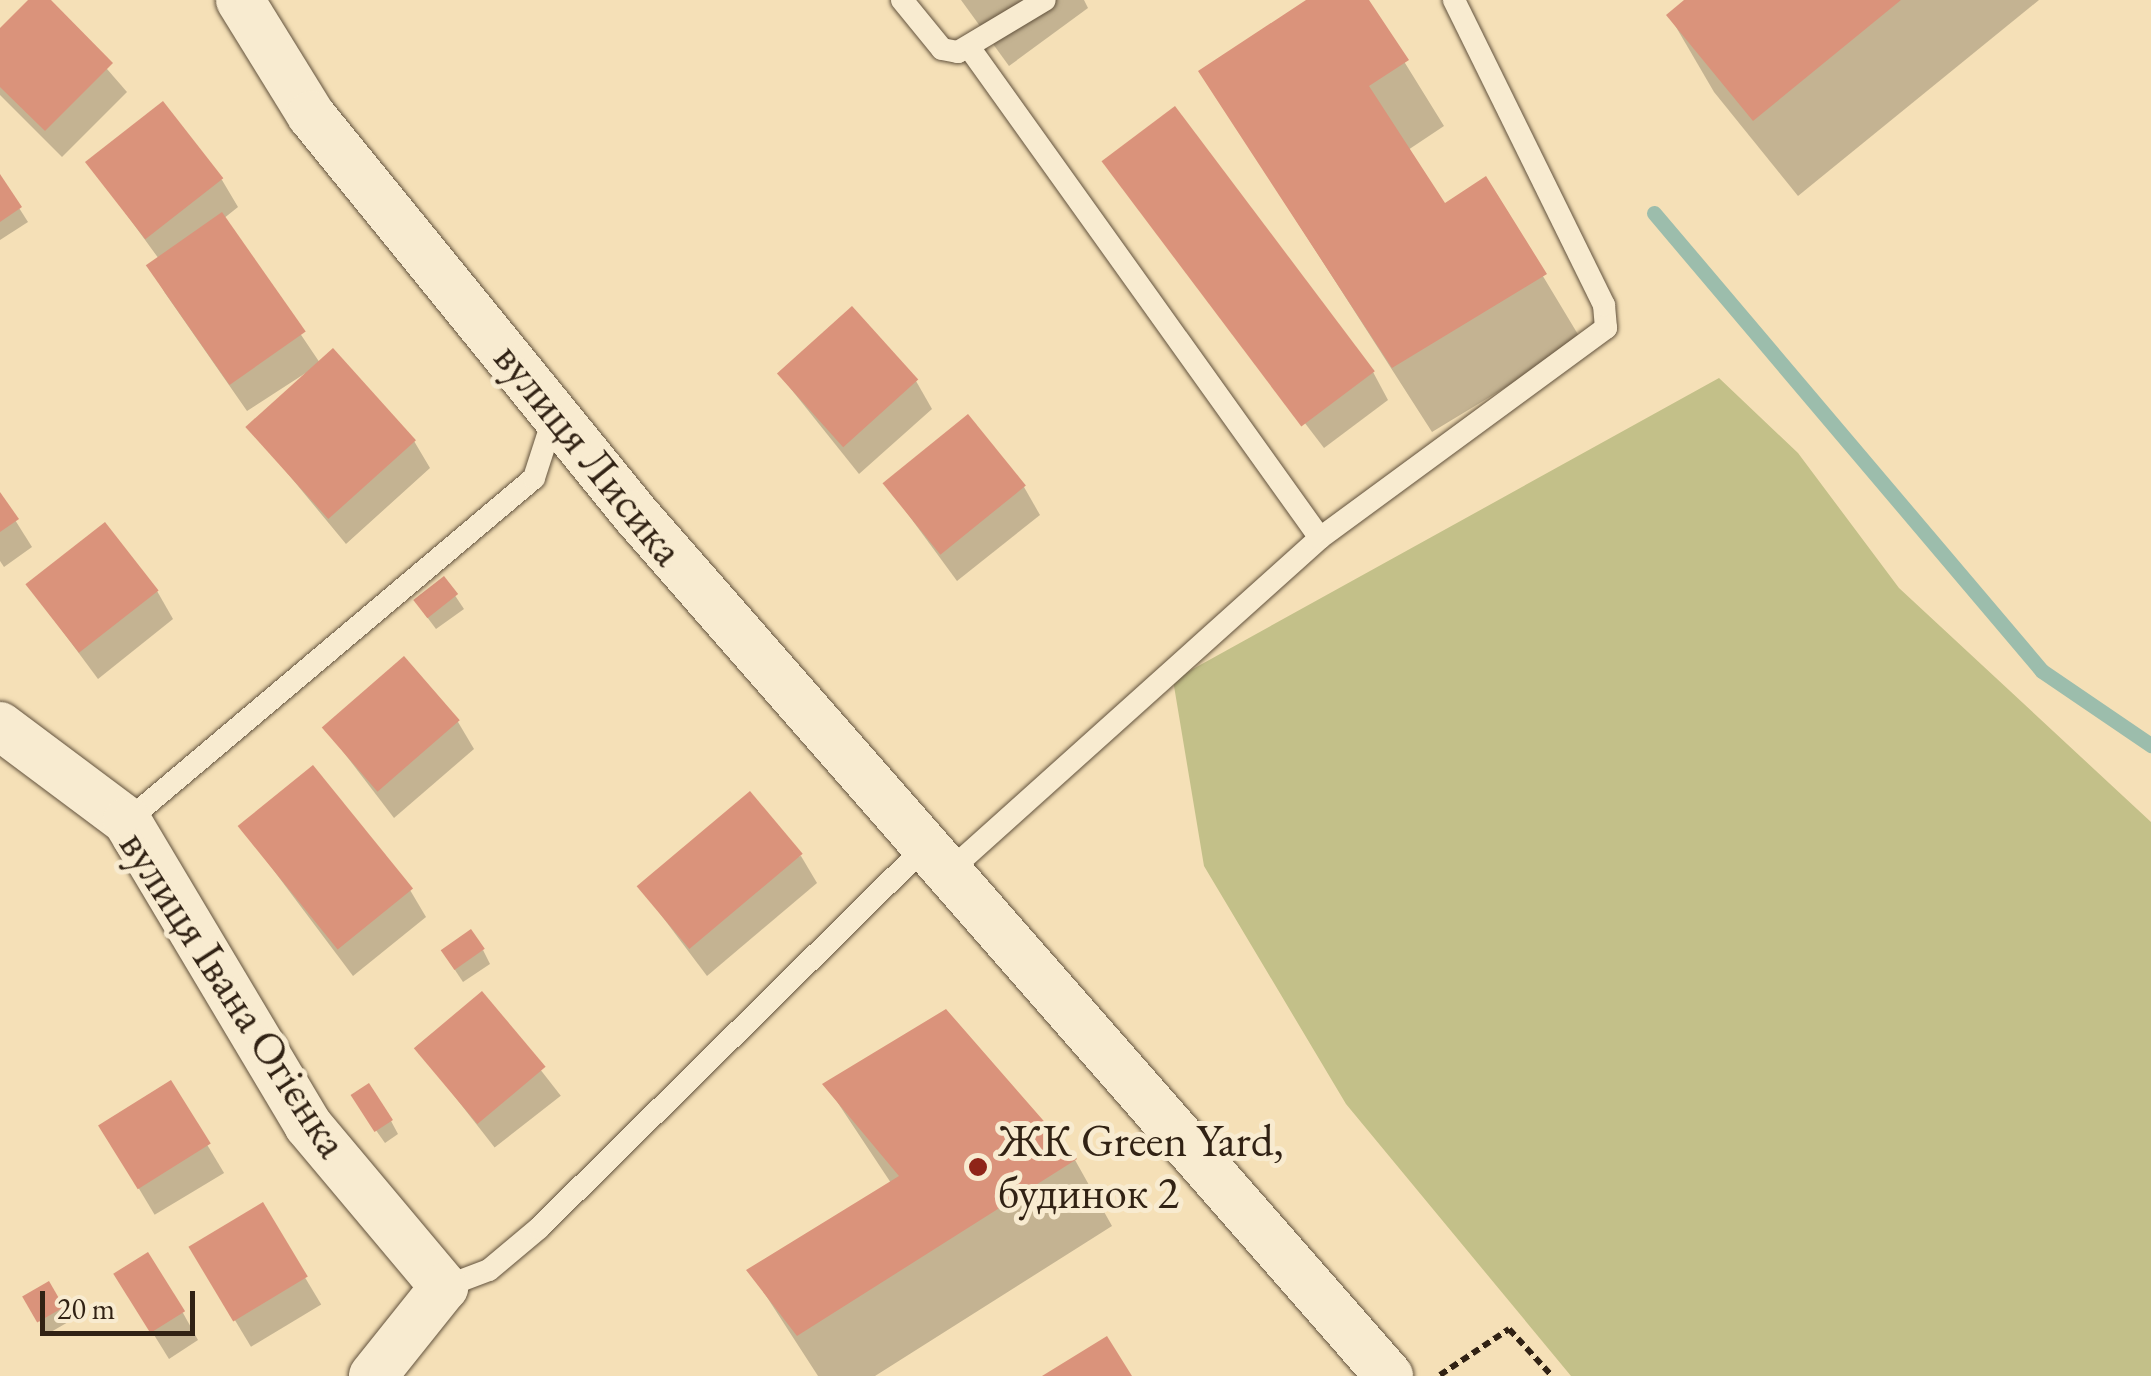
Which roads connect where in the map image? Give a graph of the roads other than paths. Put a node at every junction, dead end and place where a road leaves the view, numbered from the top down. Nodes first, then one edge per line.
1 (240, 0) edge
2 (902, 0) edge
3 (1045, 0) edge
4 (1454, 0) edge
5 (971, 50) junction
6 (554, 410) junction
7 (1320, 538) junction
8 (0, 726) edge
9 (127, 820) junction
10 (943, 871) junction
11 (444, 1288) junction
12 (373, 1376) edge
13 (1389, 1376) edge

1 - 6 street, вулиця Лисика
2 - 5 lane
3 - 5 lane
4 - 7 lane
5 - 7 lane
6 - 9 lane
6 - 10 street, вулиця Лисика
7 - 10 lane
8 - 9 street, вулиця Івана Огієнка
9 - 11 street, вулиця Івана Огієнка
10 - 11 lane
10 - 13 street, вулиця Лисика
11 - 12 street

